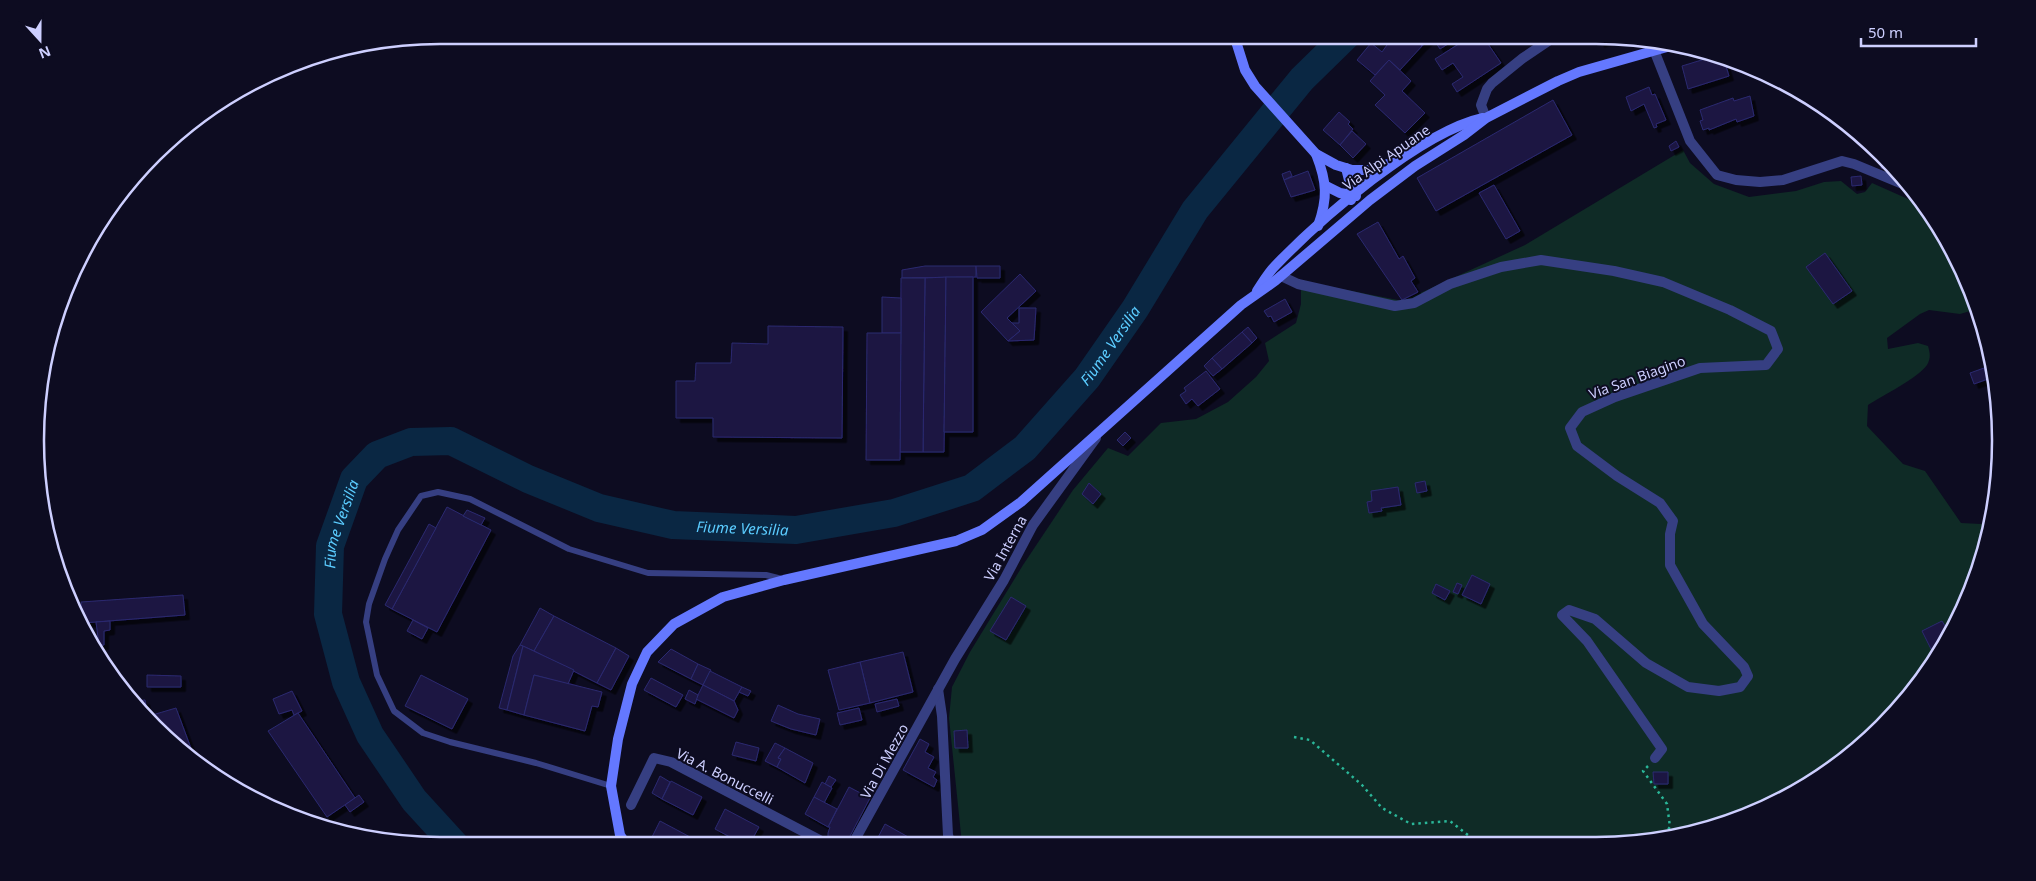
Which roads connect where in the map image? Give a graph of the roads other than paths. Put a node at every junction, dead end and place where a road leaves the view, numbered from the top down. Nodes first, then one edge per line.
1 (1237, 44) edge
2 (1544, 44) edge
3 (1659, 49) edge
4 (1654, 50) junction
5 (1486, 118) junction
6 (1316, 154) junction
7 (1401, 160) junction
8 (1415, 166) junction
9 (1346, 168) junction
10 (1896, 181) edge
11 (1326, 186) junction
12 (1352, 196) junction
13 (1318, 226) junction
14 (1308, 252) junction
15 (1281, 276) junction
16 (1251, 298) junction
17 (1104, 427) junction
18 (784, 580) junction
19 (938, 689) junction
20 (1655, 758) road end
21 (611, 786) junction
22 (631, 805) dead end
23 (621, 837) edge
24 (813, 837) edge
25 (856, 837) edge
26 (948, 837) edge

1 - 6 main road
2 - 5 street
3 - 4 main road
4 - 5 main road
4 - 10 street
5 - 7 main road, Via Alpi Apuane
5 - 8 main road, Via Alpi Apuane
6 - 9 main road
6 - 11 main road
7 - 9 main road
7 - 12 main road, Via Alpi Apuane
8 - 12 main road
8 - 14 main road, Via Alpi Apuane
9 - 12 main road
11 - 12 main road
11 - 13 main road
12 - 13 main road, Via Alpi Apuane
12 - 14 main road
13 - 16 main road, Via Alpi Apuane
14 - 15 main road
15 - 16 main road
15 - 20 street, Via San Biagino
16 - 17 main road
17 - 18 main road
17 - 19 street, Via Interna
18 - 21 main road
18 - 21 lane
19 - 25 street, Via Di Mezzo
19 - 26 street
21 - 23 main road
22 - 24 street, Via A. Bonuccelli

